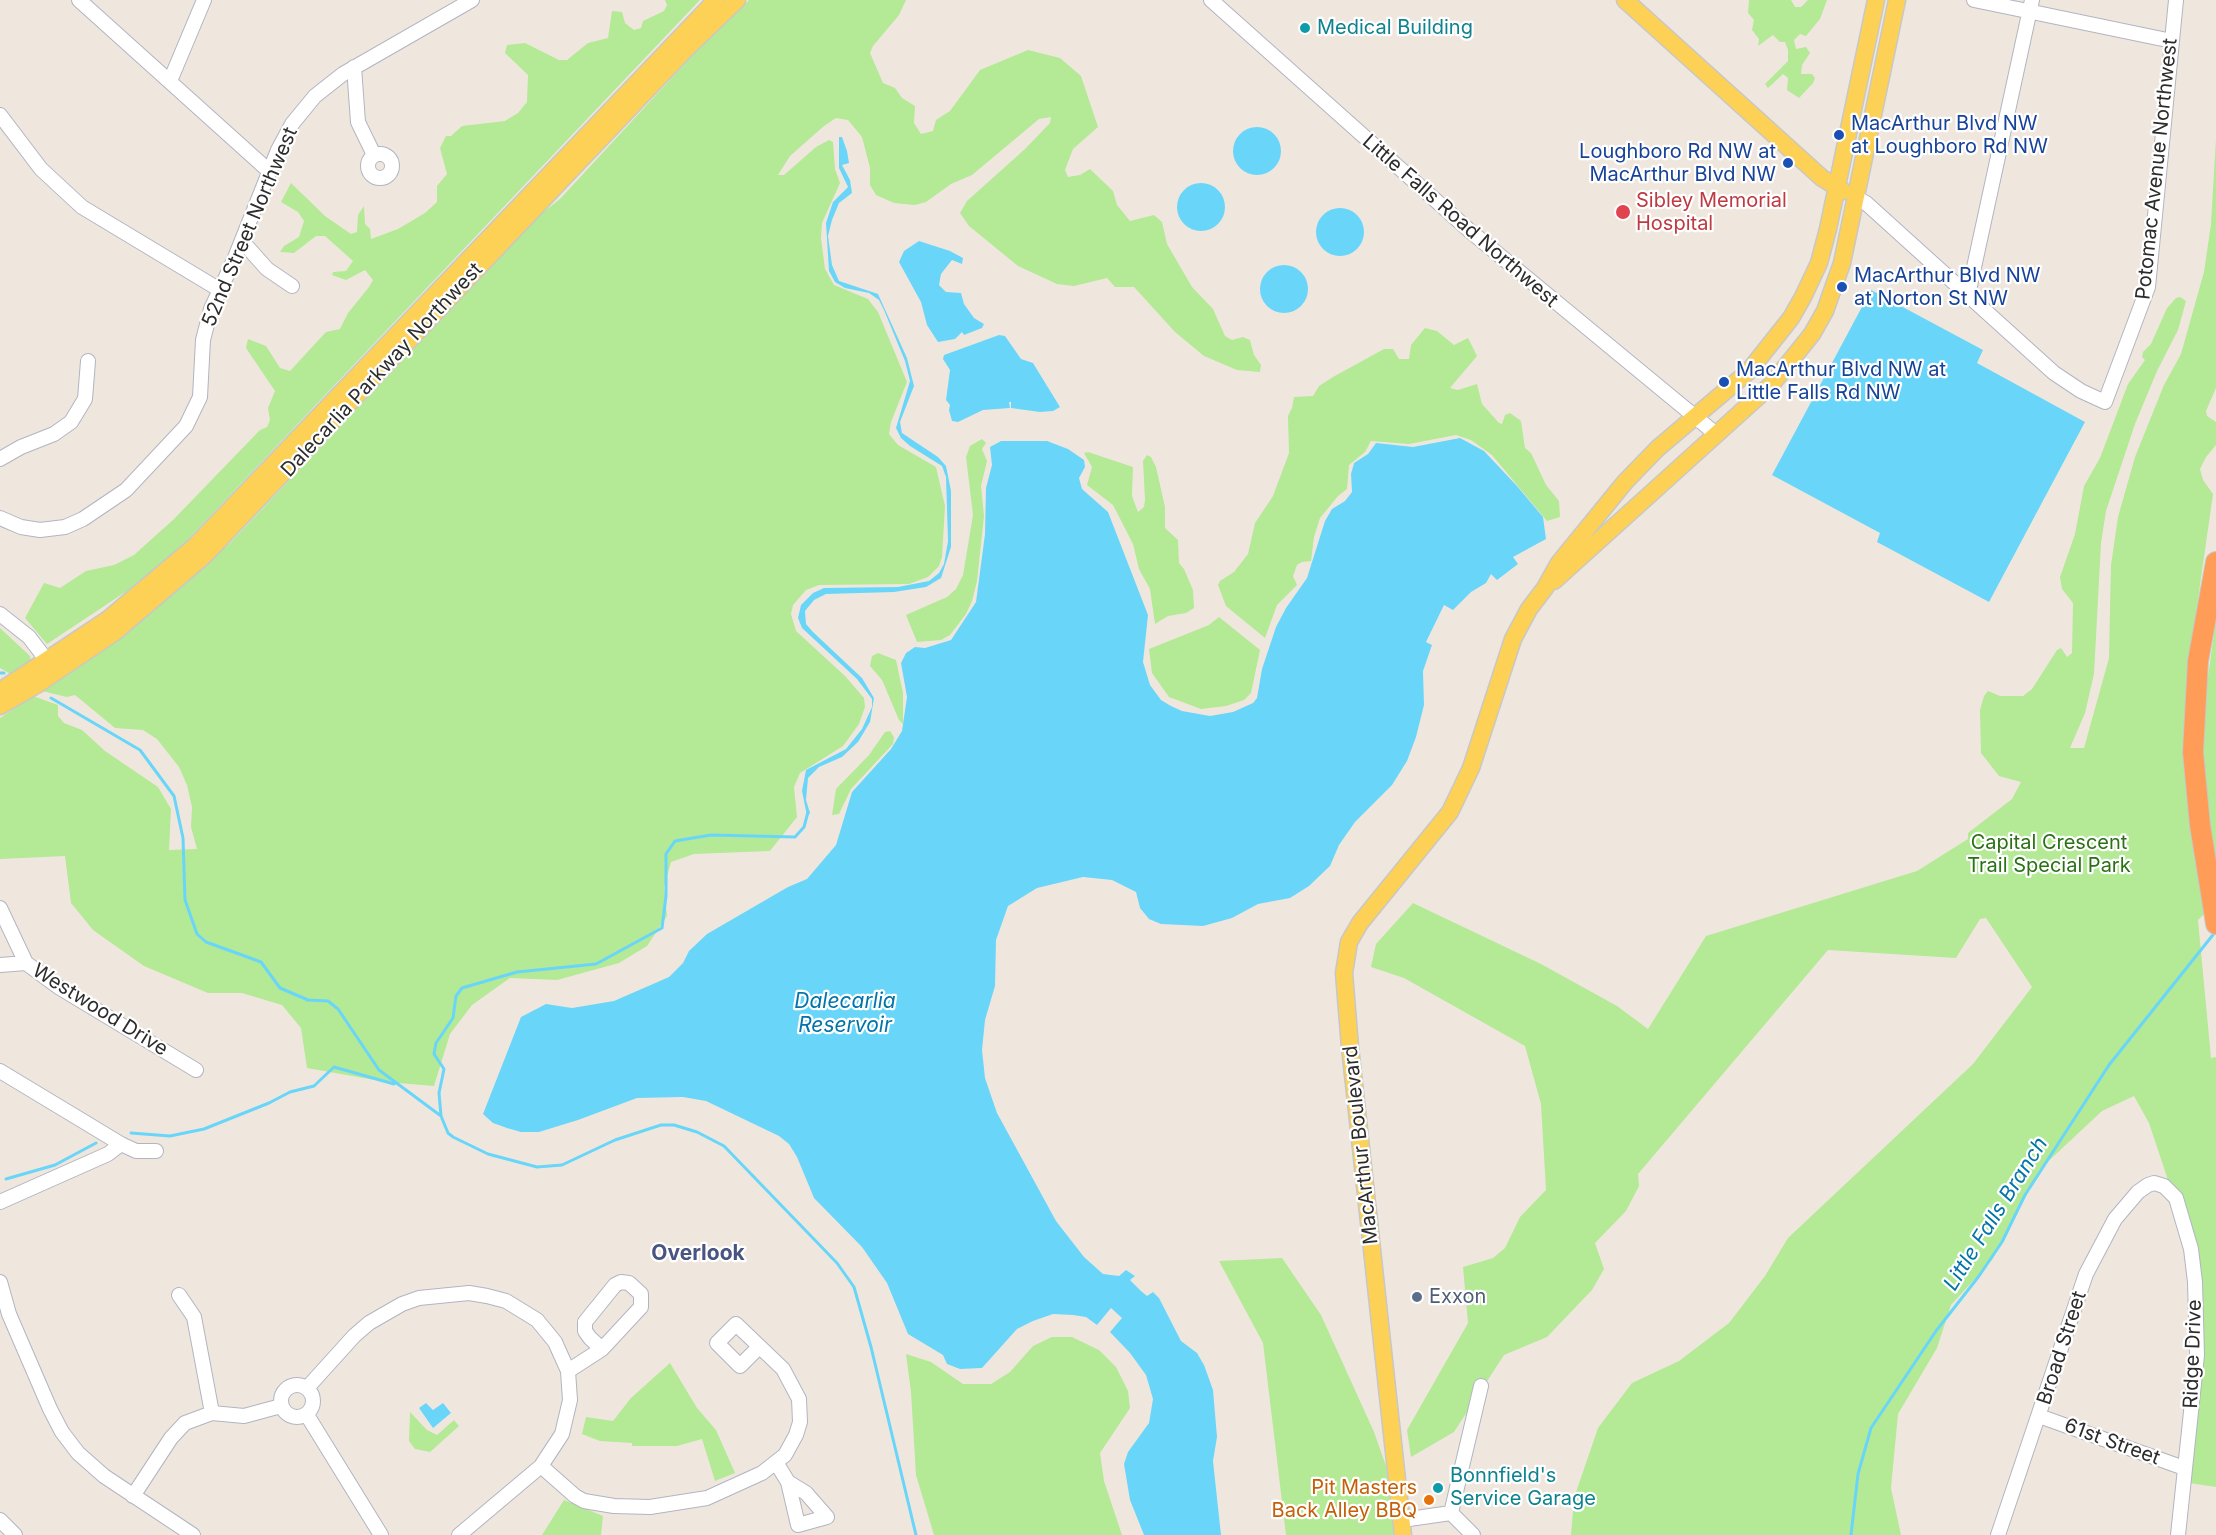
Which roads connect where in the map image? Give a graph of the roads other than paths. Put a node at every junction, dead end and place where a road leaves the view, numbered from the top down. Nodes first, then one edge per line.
1 (80, 0) edge
2 (204, 0) edge
3 (471, 0) edge
4 (716, 0) edge
5 (737, 0) edge
6 (1211, 0) edge
7 (1625, 0) edge
8 (1876, 0) edge
9 (1898, 0) edge
10 (1974, 0) edge
11 (2175, 0) edge
12 (2030, 6) edge
13 (2172, 41) junction
14 (354, 67) junction
15 (170, 81) junction
16 (0, 116) edge
17 (374, 155) dead end
18 (269, 171) junction
19 (1835, 187) junction
20 (1855, 197) junction
21 (242, 241) junction
22 (292, 286) dead end
23 (220, 290) junction
24 (1968, 294) junction
25 (88, 361) dead end
26 (1696, 416) junction
27 (1716, 434) junction
28 (0, 459) edge
29 (0, 518) edge
30 (2216, 562) edge
31 (1545, 588) junction
32 (0, 614) edge
33 (48, 662) junction
34 (0, 691) edge
35 (0, 706) edge
36 (0, 908) edge
37 (2215, 919) edge
38 (26, 963) junction
39 (0, 965) edge
40 (196, 1070) dead end
41 (0, 1071) edge
42 (121, 1144) junction
43 (156, 1151) dead end
44 (2158, 1183) joint
45 (0, 1202) edge
46 (0, 1282) edge
47 (180, 1295) dead end
48 (759, 1347) dead end
49 (603, 1349) junction
50 (568, 1371) junction
51 (1481, 1386) dead end
52 (307, 1388) junction
53 (281, 1406) junction
54 (212, 1413) junction
55 (307, 1415) junction
56 (2039, 1416) junction
57 (777, 1464) junction
58 (541, 1466) junction
59 (2184, 1468) junction
60 (788, 1482) dead end
61 (133, 1496) junction
62 (1451, 1513) junction
63 (0, 1520) edge
64 (1402, 1527) edge
65 (15, 1535) edge
66 (193, 1535) edge
67 (381, 1535) edge
68 (459, 1535) edge
69 (1473, 1535) edge
70 (1998, 1535) edge
71 (2178, 1535) edge

1 - 15 street
2 - 15 street
3 - 14 street, 52nd Street Northwest
4 - 33 main road, Dalecarlia Parkway Northwest
5 - 35 main road, Dalecarlia Parkway Northwest
6 - 26 street, Little Falls Road Northwest
7 - 19 main road
8 - 19 main road
9 - 20 main road
10 - 12 street
11 - 13 street, Potomac Avenue Northwest
12 - 13 street
12 - 24 street
13 - 24 street, Potomac Avenue Northwest
14 - 17 street
14 - 18 street, 52nd Street Northwest
15 - 18 street
16 - 23 street
18 - 21 street, 52nd Street Northwest
19 - 20 main road
19 - 26 main road
20 - 24 street
20 - 27 main road
21 - 22 street
21 - 23 street, 52nd Street Northwest
23 - 29 street, 52nd Street Northwest
25 - 28 street
26 - 27 street, Little Falls Road Northwest
26 - 31 main road
27 - 31 main road
30 - 37 highway
31 - 64 main road, MacArthur Boulevard
32 - 33 street
33 - 34 main road, Dalecarlia Parkway Northwest
36 - 38 street, Westwood Drive
38 - 39 street
38 - 40 street, Westwood Drive
41 - 42 street
42 - 43 street
42 - 45 street
44 - 56 street, Broad Street
44 - 59 street, Ridge Drive
46 - 61 street
47 - 54 street
48 - 57 street
49 - 49 street
49 - 50 street
50 - 52 street
50 - 58 street
51 - 62 street
52 - 53 street
52 - 55 street
53 - 54 street
53 - 55 street
54 - 61 street
55 - 67 street
56 - 59 street, 61st Street
56 - 70 street, Broad Street
57 - 58 street
57 - 60 street
58 - 68 street
59 - 71 street, Ridge Drive
61 - 66 street
62 - 64 street
62 - 69 street
63 - 65 street

